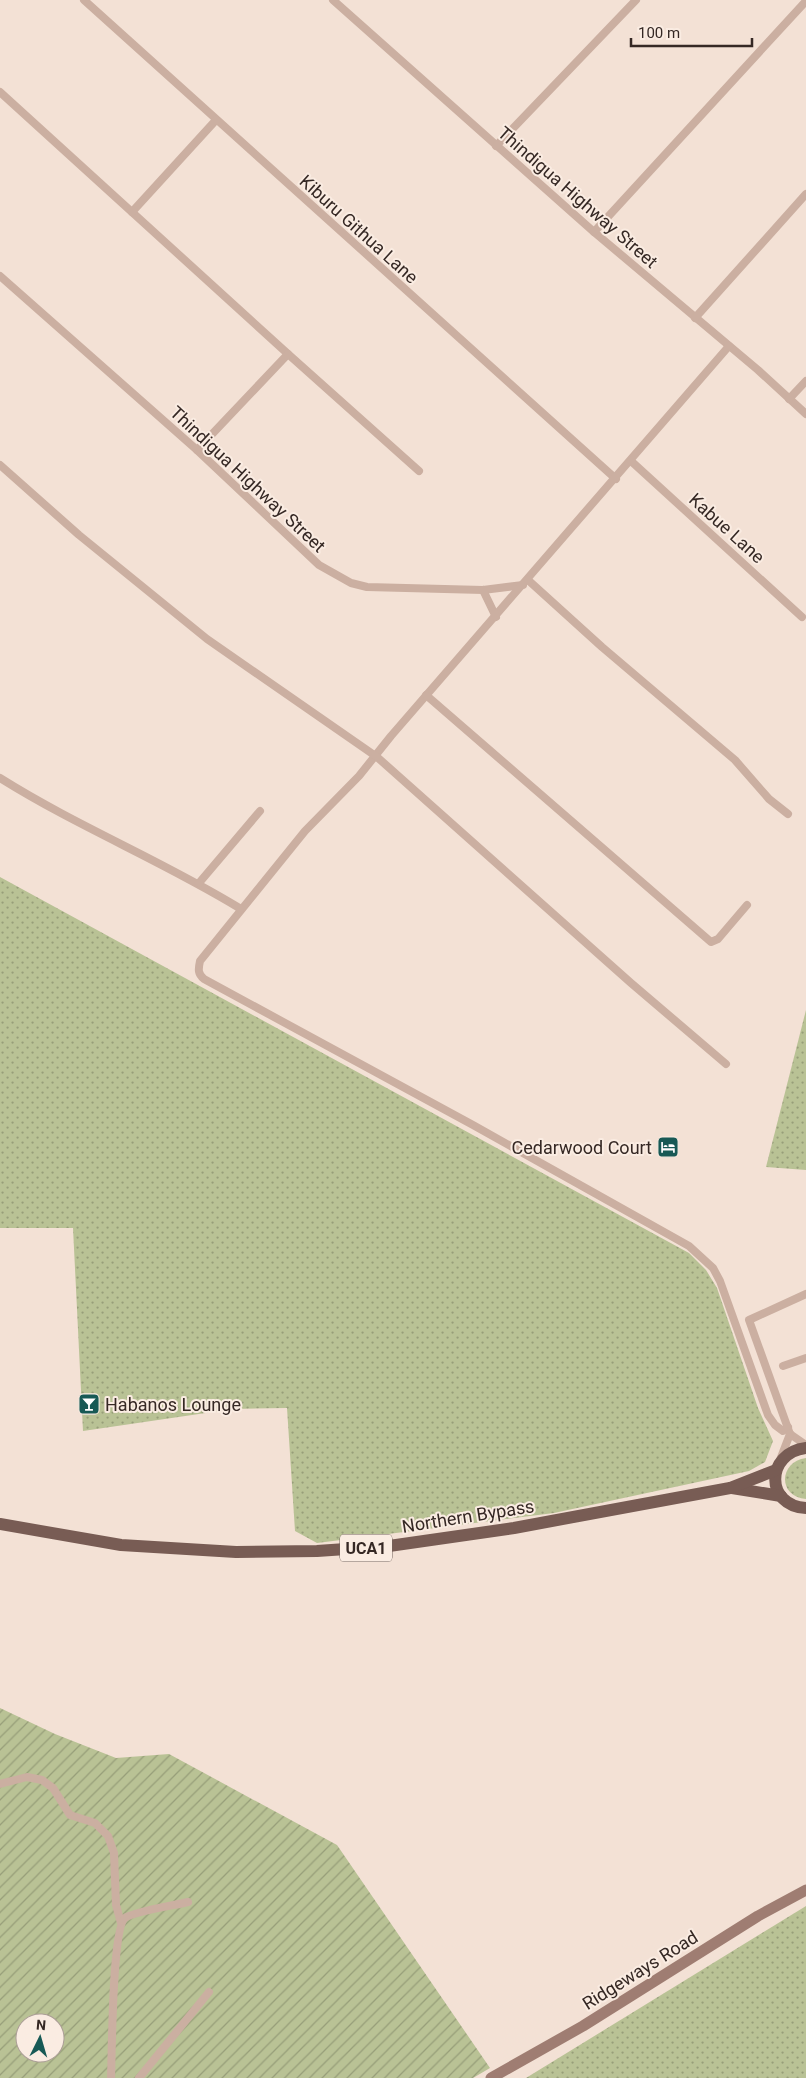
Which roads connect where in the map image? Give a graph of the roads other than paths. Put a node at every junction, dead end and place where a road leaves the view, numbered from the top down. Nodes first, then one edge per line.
1 (84, 0) edge
2 (333, 0) edge
3 (636, 0) edge
4 (806, 1) edge
5 (0, 92) edge
6 (216, 120) junction
7 (496, 146) junction
8 (806, 194) edge
9 (132, 212) junction
10 (594, 232) junction
11 (0, 276) edge
12 (695, 318) junction
13 (729, 346) junction
14 (288, 354) junction
15 (806, 381) edge
16 (789, 399) junction
17 (806, 414) edge
18 (197, 450) junction
19 (631, 461) junction
20 (0, 465) edge
21 (419, 471) dead end
22 (616, 479) junction
23 (526, 583) junction
24 (483, 590) junction
25 (496, 617) junction
26 (802, 617) dead end
27 (426, 695) junction
28 (376, 757) junction
29 (0, 778) edge
30 (260, 811) dead end
31 (788, 814) dead end
32 (199, 883) junction
33 (746, 906) dead end
34 (241, 909) junction
35 (726, 1064) dead end
36 (806, 1294) edge
37 (806, 1358) edge
38 (783, 1366) dead end
39 (789, 1430) junction
40 (806, 1446) edge
41 (777, 1468) junction
42 (730, 1488) junction
43 (781, 1496) junction
44 (805, 1510) edge
45 (0, 1524) edge
46 (0, 1784) edge
47 (806, 1890) edge
48 (188, 1902) dead end
49 (121, 1923) junction
50 (209, 1992) dead end
51 (111, 2078) edge
52 (139, 2078) edge
53 (491, 2078) edge

1 - 6 street, Kiburu Githua Lane
2 - 7 street, Thindigua Highway Street
3 - 7 street
4 - 10 street
5 - 9 street
6 - 9 street
6 - 22 street, Kiburu Githua Lane
7 - 10 street, Thindigua Highway Street
8 - 12 street
9 - 14 street
10 - 12 street, Thindigua Highway Street
11 - 18 street, Thindigua Highway Street
12 - 13 street, Thindigua Highway Street
13 - 16 street, Thindigua Highway Street
13 - 19 street
14 - 18 street
14 - 21 street
15 - 16 street
16 - 17 street, Thindigua Highway Street
18 - 24 street, Thindigua Highway Street
19 - 22 street
19 - 26 street, Kabue Lane
20 - 28 street
22 - 23 street
23 - 24 street, Thindigua Highway Street
23 - 25 street
23 - 31 street
24 - 25 street
25 - 27 street
27 - 28 street
27 - 33 street
28 - 34 street
28 - 35 street
29 - 32 street
30 - 32 street
32 - 34 street
34 - 39 street
36 - 39 street
37 - 38 street
39 - 40 street
39 - 41 street
40 - 41 main road
41 - 42 main road, UCA1
41 - 43 main road
42 - 43 main road, UCA1
42 - 45 main road, Northern Bypass / UCA1
43 - 44 main road
46 - 49 street
47 - 53 street, Ridgeways Road
48 - 49 street
49 - 51 street
50 - 52 street

